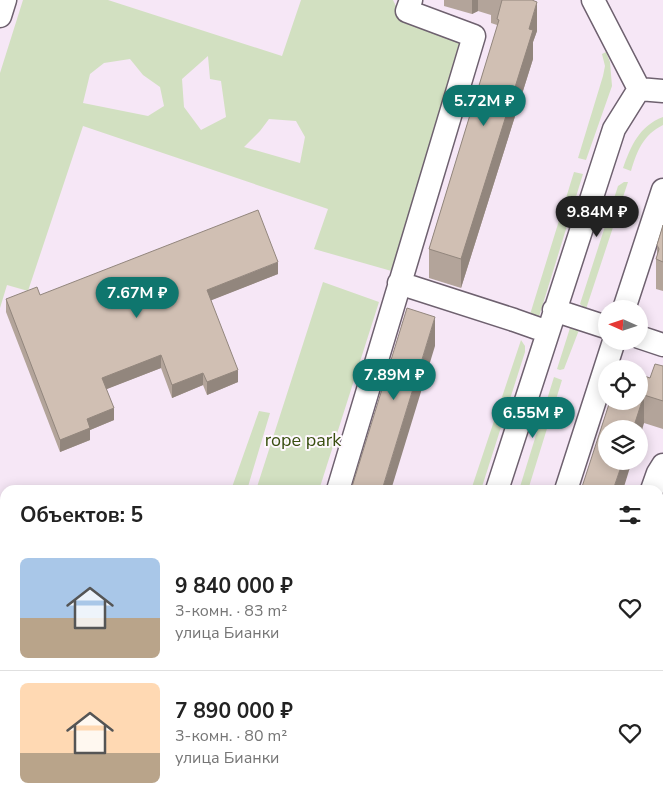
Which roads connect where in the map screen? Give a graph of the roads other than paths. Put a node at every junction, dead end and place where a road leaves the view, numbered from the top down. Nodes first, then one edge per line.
1 (5, 0) edge
2 (411, 0) edge
3 (592, 0) edge
4 (0, 16) edge
5 (639, 89) junction
6 (663, 91) edge
7 (663, 190) edge
8 (659, 218) edge
9 (399, 283) junction
10 (627, 300) edge
11 (554, 310) junction
12 (598, 324) edge
13 (548, 332) junction
14 (648, 340) edge
15 (663, 345) edge
16 (611, 350) edge
17 (663, 466) edge
18 (339, 485) edge
19 (499, 485) edge
20 (568, 485) edge
21 (654, 485) edge

1 - 4 street
2 - 9 street
3 - 5 street
5 - 6 street
5 - 11 street
7 - 8 street
8 - 10 street
9 - 13 street
9 - 18 street
11 - 12 street
11 - 13 street
13 - 19 street
14 - 15 street
16 - 20 street
17 - 21 street

